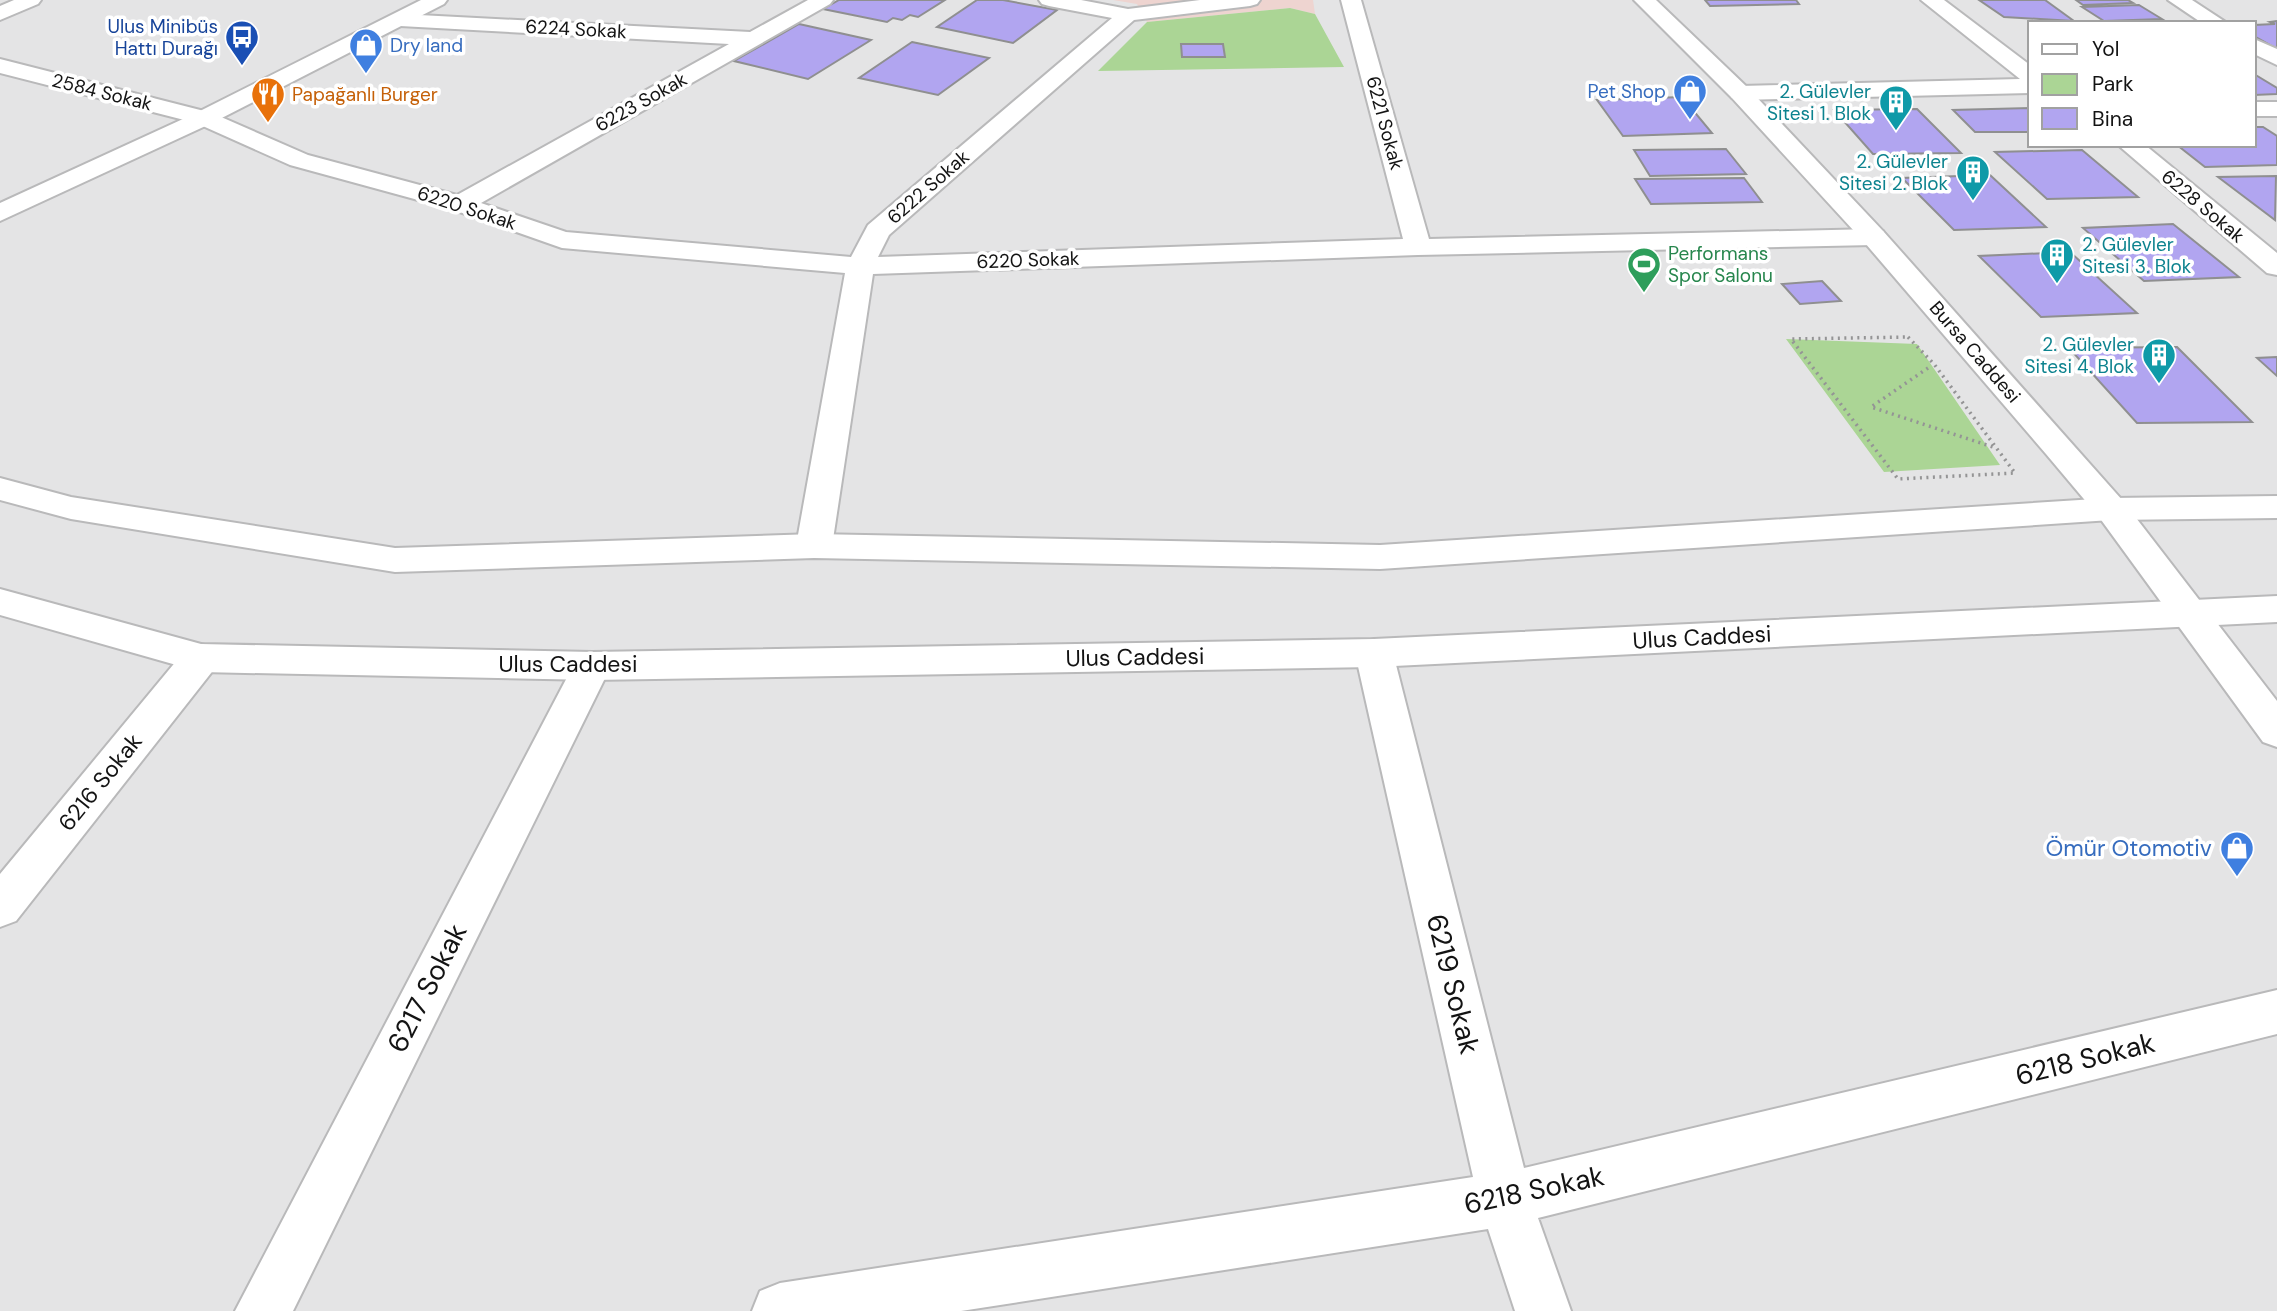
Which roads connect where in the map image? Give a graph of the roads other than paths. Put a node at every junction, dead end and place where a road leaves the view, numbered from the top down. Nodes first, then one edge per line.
1 (31, 0) edge
2 (437, 0) edge
3 (823, 0) edge
4 (1049, 0) edge
5 (1250, 0) edge
6 (1351, 0) edge
7 (1644, 0) edge
8 (1931, 0) edge
9 (2178, 0) edge
10 (0, 14) edge
11 (1128, 15) junction
12 (400, 20) junction
13 (2214, 21) edge
14 (753, 39) junction
15 (2256, 45) edge
16 (2277, 58) edge
17 (0, 66) edge
18 (2028, 74) edge
19 (2028, 86) edge
20 (1740, 93) junction
21 (2277, 108) edge
22 (2256, 109) edge
23 (204, 118) junction
24 (2132, 147) edge
25 (460, 204) junction
26 (0, 213) edge
27 (1874, 237) junction
28 (2277, 242) edge
29 (2246, 243) junction
30 (1418, 247) junction
31 (860, 266) junction
32 (2277, 267) edge
33 (0, 489) edge
34 (2277, 507) edge
35 (2111, 509) junction
36 (814, 547) junction
37 (0, 601) edge
38 (2277, 609) edge
39 (2188, 612) junction
40 (1374, 653) junction
41 (201, 658) junction
42 (592, 666) junction
43 (2277, 731) edge
44 (0, 907) edge
45 (2277, 1012) edge
46 (1505, 1199) junction
47 (263, 1311) edge
48 (780, 1311) edge
49 (1543, 1311) edge

1 - 10 street
2 - 12 street
3 - 14 street, 6223 Sokak
4 - 11 street
5 - 11 street
6 - 30 street, 6221 Sokak
7 - 20 street, Bursa Caddesi
8 - 18 street
9 - 13 street
11 - 31 street, 6222 Sokak
12 - 14 street, 6224 Sokak
12 - 23 street
14 - 25 street, 6223 Sokak
15 - 16 street
17 - 23 street, 2584 Sokak
19 - 20 street
20 - 27 street, Bursa Caddesi
21 - 22 street
23 - 25 street, 6220 Sokak
23 - 26 street
24 - 29 street, 6228 Sokak
25 - 31 street, 6220 Sokak
27 - 30 street, 6220 Sokak
27 - 35 street, Bursa Caddesi
28 - 29 street
29 - 32 street, 6228 Sokak
30 - 31 street, 6220 Sokak
31 - 36 street, 6222 Sokak
33 - 36 street
34 - 35 street
35 - 36 street
35 - 39 street, Bursa Caddesi
37 - 41 street, Ulus Caddesi
38 - 39 street, Ulus Caddesi
39 - 40 street, Ulus Caddesi
39 - 43 street, Bursa Caddesi
40 - 42 street, Ulus Caddesi
40 - 46 street, 6219 Sokak
41 - 42 street, Ulus Caddesi
41 - 44 street, 6216 Sokak
42 - 47 street, 6217 Sokak
45 - 46 street, 6218 Sokak
46 - 48 street, 6218 Sokak
46 - 49 street, 6219 Sokak

